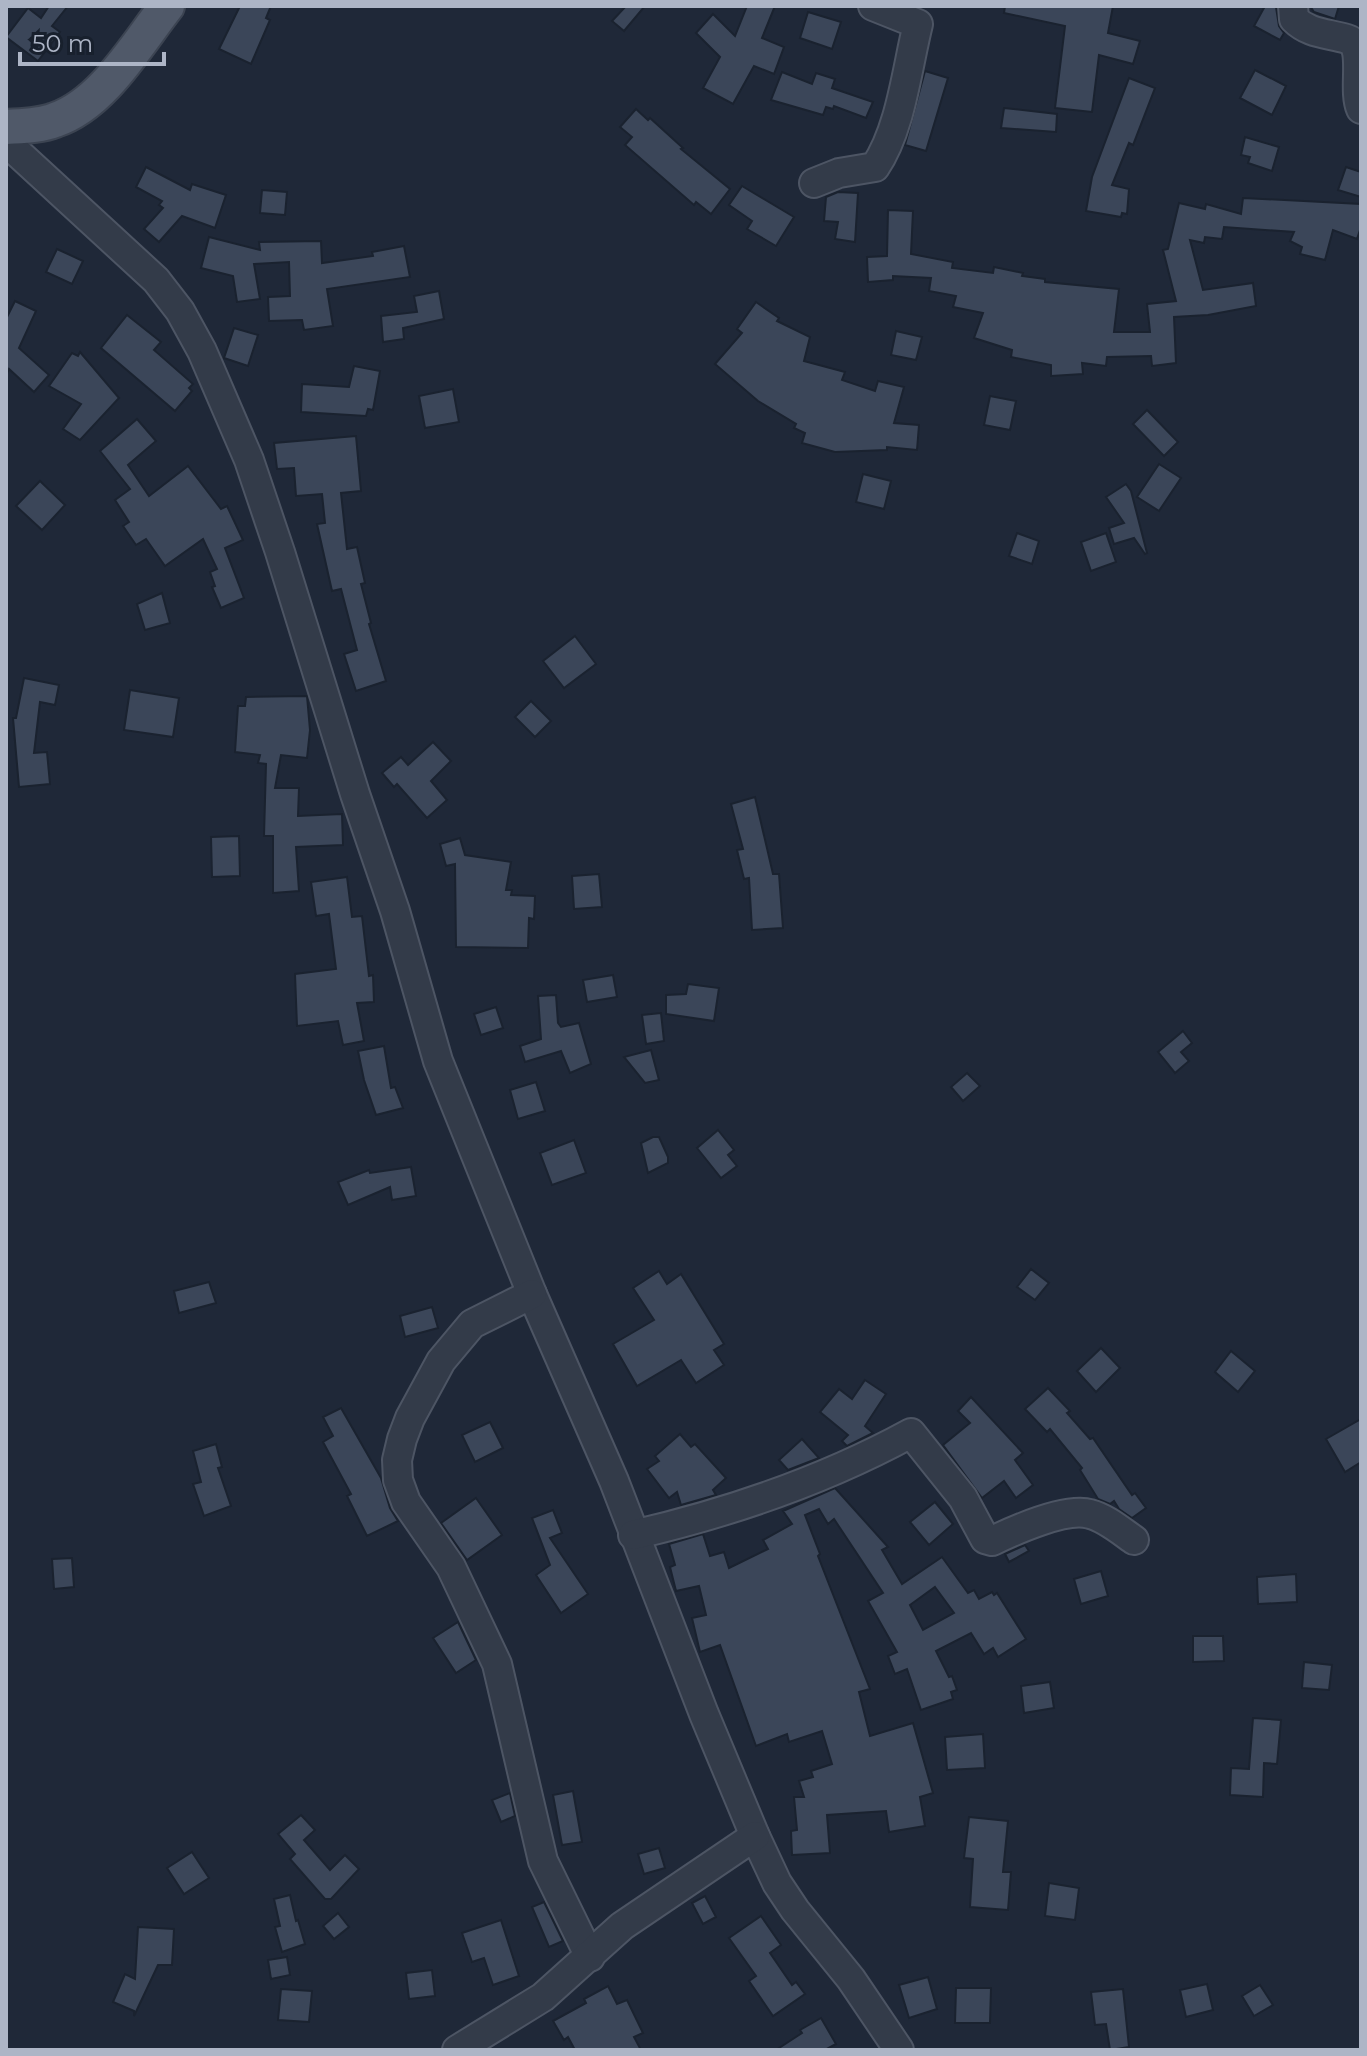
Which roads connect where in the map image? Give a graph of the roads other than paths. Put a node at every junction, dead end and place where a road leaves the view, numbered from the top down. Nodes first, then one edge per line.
1 (167, 6) edge
2 (873, 6) edge
3 (1293, 6) edge
4 (1361, 109) edge
5 (6, 127) edge
6 (6, 142) edge
7 (814, 183) dead end
8 (532, 1294) junction
9 (633, 1535) junction
10 (1134, 1540) dead end
11 (755, 1836) junction
12 (590, 1957) junction
13 (457, 2050) edge
14 (899, 2050) edge

1 - 5 main road
2 - 7 street
3 - 4 street
6 - 8 street
8 - 9 street
8 - 12 street
9 - 10 street
9 - 11 street
11 - 12 street
11 - 14 street
12 - 13 street

